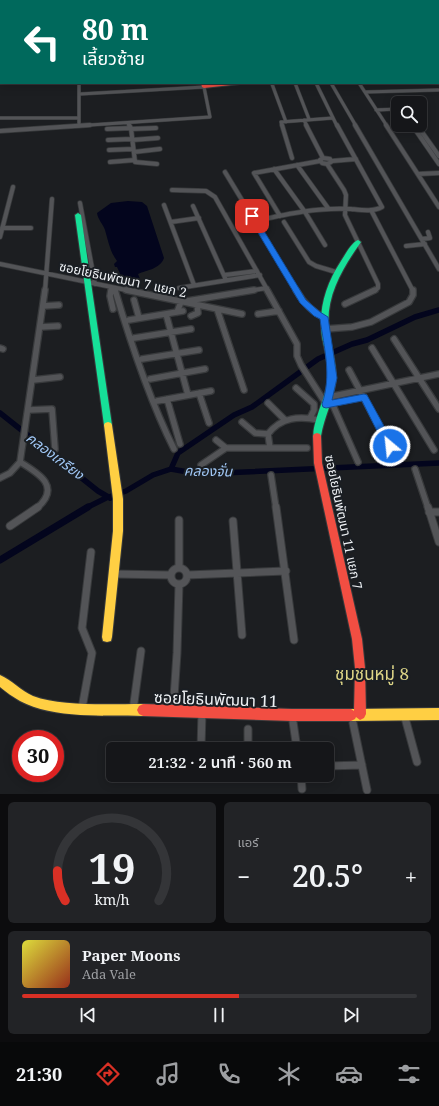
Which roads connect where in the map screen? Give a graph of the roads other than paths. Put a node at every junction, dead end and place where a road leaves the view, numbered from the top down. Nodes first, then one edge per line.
1 (180, 0) edge
2 (188, 0) edge
3 (79, 84) edge
4 (220, 84) edge
5 (272, 84) edge
6 (294, 84) edge
7 (316, 84) edge
8 (332, 84) edge
9 (360, 84) edge
10 (203, 85) edge
11 (439, 90) edge
12 (365, 92) junction
13 (80, 94) junction
14 (391, 109) edge
15 (376, 110) junction
16 (0, 118) edge
17 (79, 118) junction
18 (333, 118) junction
19 (309, 119) junction
20 (304, 120) junction
21 (131, 122) junction
22 (286, 122) junction
23 (79, 126) junction
24 (131, 128) junction
25 (156, 128) dead end
26 (107, 129) dead end
27 (0, 131) edge
28 (420, 132) edge
29 (158, 138) dead end
30 (132, 139) junction
31 (108, 140) dead end
32 (160, 149) dead end
33 (109, 150) dead end
34 (133, 150) junction
35 (292, 158) dead end
36 (438, 158) edge
37 (356, 159) junction
38 (135, 160) junction
39 (322, 160) junction
40 (110, 162) dead end
41 (330, 162) junction
42 (157, 164) dead end
43 (439, 164) edge
44 (297, 166) junction
45 (274, 169) junction
46 (225, 172) dead end
47 (439, 173) edge
48 (418, 174) junction
49 (13, 187) dead end
50 (172, 190) dead end
51 (52, 199) dead end
52 (80, 203) dead end
53 (164, 205) dead end
54 (193, 206) dead end
55 (439, 206) edge
56 (328, 208) junction
57 (344, 208) junction
58 (371, 210) junction
59 (306, 212) junction
60 (78, 215) dead end
61 (280, 216) junction
62 (199, 218) junction
63 (256, 221) junction
64 (171, 222) junction
65 (284, 222) dead end
66 (2, 228) junction
67 (31, 228) dead end
68 (428, 232) dead end
69 (0, 237) edge
70 (422, 239) junction
71 (358, 242) junction
72 (425, 244) junction
73 (325, 245) dead end
74 (406, 246) dead end
75 (437, 262) edge
76 (0, 264) edge
77 (439, 269) edge
78 (336, 272) junction
79 (259, 273) junction
80 (47, 274) junction
81 (226, 278) junction
82 (92, 284) junction
83 (194, 285) junction
84 (113, 288) junction
85 (179, 288) dead end
86 (266, 288) junction
87 (134, 300) dead end
88 (181, 302) junction
89 (346, 304) dead end
90 (59, 305) dead end
91 (197, 305) junction
92 (43, 306) junction
93 (217, 309) junction
94 (113, 310) dead end
95 (183, 311) dead end
96 (279, 311) junction
97 (177, 312) junction
98 (166, 314) junction
99 (242, 314) dead end
100 (258, 314) dead end
101 (191, 316) dead end
102 (324, 317) junction
103 (139, 318) junction
104 (129, 320) dead end
105 (58, 326) dead end
106 (40, 327) junction
107 (192, 329) dead end
108 (170, 333) junction
109 (325, 333) junction
110 (134, 338) dead end
111 (394, 339) dead end
112 (372, 348) dead end
113 (199, 350) dead end
114 (176, 354) junction
115 (142, 359) dead end
116 (204, 369) dead end
117 (349, 370) dead end
118 (182, 373) junction
119 (439, 374) edge
120 (60, 377) dead end
121 (419, 378) junction
122 (150, 379) dead end
123 (33, 380) junction
124 (394, 384) junction
125 (296, 388) dead end
126 (244, 390) dead end
127 (211, 391) dead end
128 (360, 391) junction
129 (199, 393) junction
130 (188, 395) junction
131 (364, 397) junction
132 (168, 399) junction
133 (157, 401) dead end
134 (329, 402) junction
135 (268, 403) dead end
136 (439, 408) edge
137 (28, 410) junction
138 (310, 418) junction
139 (285, 420) junction
140 (320, 420) junction
141 (242, 422) dead end
142 (209, 423) dead end
143 (268, 434) junction
144 (216, 440) dead end
145 (180, 444) dead end
146 (226, 448) junction
147 (270, 448) junction
148 (307, 448) dead end
149 (55, 449) dead end
150 (174, 449) dead end
151 (434, 450) dead end
152 (396, 458) dead end
153 (20, 462) junction
154 (358, 462) dead end
155 (201, 465) dead end
156 (415, 469) dead end
157 (270, 476) dead end
158 (0, 478) edge
159 (429, 512) junction
160 (439, 512) edge
161 (179, 520) dead end
162 (233, 521) dead end
163 (10, 526) dead end
164 (439, 542) edge
165 (91, 552) dead end
166 (179, 568) junction
167 (286, 571) junction
168 (237, 573) junction
169 (114, 574) junction
170 (170, 575) junction
171 (187, 575) junction
172 (179, 584) junction
173 (242, 635) dead end
174 (107, 637) dead end
175 (294, 640) dead end
176 (141, 651) dead end
177 (0, 680) edge
178 (81, 708) junction
179 (133, 710) junction
180 (173, 712) junction
181 (202, 712) junction
182 (360, 714) junction
183 (404, 714) junction
184 (439, 714) edge
185 (292, 715) junction
186 (354, 723) dead end
187 (248, 729) dead end
188 (201, 742) edge
189 (248, 742) edge
190 (296, 742) edge
191 (417, 762) dead end
192 (362, 765) junction
193 (334, 766) edge
194 (302, 782) edge
195 (302, 789) dead end
196 (367, 790) dead end

1 - 2 street
3 - 13 street
4 - 10 street
5 - 22 street
6 - 19 street
7 - 18 street
8 - 70 street
9 - 12 street
10 - 13 street
10 - 21 street
11 - 12 street
12 - 15 street
13 - 17 street
14 - 15 street
15 - 48 street
16 - 17 street
17 - 23 street
18 - 19 street
18 - 37 street
19 - 20 street
20 - 22 street
20 - 39 street
21 - 23 street
21 - 24 street
22 - 35 street
23 - 27 street
24 - 25 street
24 - 26 street
24 - 30 street
28 - 36 street
29 - 30 street
30 - 31 street
30 - 34 street
32 - 34 street
33 - 34 street
34 - 38 street
36 - 43 street
37 - 41 street
37 - 58 street
38 - 40 street
38 - 42 street
39 - 41 street
39 - 44 street
41 - 57 street
44 - 45 street
44 - 56 street
45 - 59 street
45 - 61 street
46 - 63 street
47 - 48 street
48 - 55 street
49 - 66 street
50 - 79 street
51 - 80 street
52 - 82 street
53 - 64 street
54 - 62 street
56 - 57 street
56 - 59 street
57 - 58 street
57 - 71 street
58 - 109 street
59 - 61 street
59 - 73 street
60 - 82 street
61 - 63 street
62 - 64 street
62 - 81 street
63 - 102 street
64 - 83 street
65 - 78 street
66 - 67 street
66 - 69 street
68 - 70 street
70 - 72 street
71 - 78 street, ซอยโยธินพัฒนา 11 แยก 7
71 - 89 street
72 - 74 street
72 - 75 street
75 - 77 street
76 - 80 street, ซอยโยธินพัฒนา 7 แยก 2
78 - 102 street, ซอยโยธินพัฒนา 11 แยก 7
79 - 81 street
79 - 86 street
80 - 82 street, ซอยโยธินพัฒนา 7 แยก 2
80 - 92 street
81 - 83 street
82 - 84 street, ซอยโยธินพัฒนา 7 แยก 2
82 - 169 street
83 - 85 street
84 - 88 street, ซอยโยธินพัฒนา 7 แยก 2
84 - 94 street
84 - 150 street
86 - 88 street
86 - 96 street
87 - 103 street
88 - 91 street, ซอยโยธินพัฒนา 7 แยก 2
88 - 97 street
90 - 92 street
91 - 93 street, ซอยโยธินพัฒนา 7 แยก 2
91 - 101 street
92 - 106 street
93 - 99 street, ซอยโยธินพัฒนา 7 แยก 2
93 - 126 street
95 - 97 street
96 - 100 street
96 - 134 street
97 - 98 street
98 - 103 street
98 - 108 street
102 - 109 street, ซอยโยธินพัฒนา 11 แยก 7
103 - 104 street
105 - 106 street
106 - 123 street
107 - 108 street
108 - 110 street
108 - 114 street
109 - 134 street, ซอยโยธินพัฒนา 11 แยก 7
111 - 121 street
112 - 124 street
113 - 114 street
114 - 115 street
114 - 118 street
116 - 118 street
117 - 128 street
118 - 122 street
118 - 130 street
119 - 121 street
120 - 123 street
121 - 124 street
121 - 136 street
123 - 137 street
124 - 128 street
124 - 151 street
125 - 138 street
127 - 129 street
128 - 131 street
128 - 134 street
129 - 130 street
129 - 142 street
130 - 132 street
131 - 134 street
131 - 152 street
132 - 133 street
132 - 145 street
134 - 140 street, ซอยโยธินพัฒนา 11 แยก 7
134 - 154 street
135 - 139 street
137 - 149 street
137 - 153 street
138 - 139 street
138 - 140 street
139 - 143 street
140 - 182 street, ซอยโยธินพัฒนา 11 แยก 7
141 - 143 street
143 - 147 street
144 - 146 street
146 - 147 street
146 - 155 street
147 - 148 street
153 - 158 street
153 - 163 street
156 - 159 street
157 - 167 street
159 - 160 street
159 - 164 street
161 - 166 street
162 - 168 street
165 - 178 street
166 - 170 street
166 - 171 street
167 - 168 street
167 - 175 street
168 - 171 street
168 - 173 street
169 - 170 street
169 - 174 street
170 - 172 street
171 - 172 street
172 - 180 street
176 - 179 street
177 - 178 street, ซอยโยธินพัฒนา 11
178 - 179 street, ซอยโยธินพัฒนา 11
179 - 180 street, ซอยโยธินพัฒนา 11
180 - 181 street, ซอยโยธินพัฒนา 11
181 - 185 street, ซอยโยธินพัฒนา 11
181 - 188 street
182 - 183 street, ซอยโยธินพัฒนา 11
182 - 185 street, ซอยโยธินพัฒนา 11
183 - 184 street, ซอยโยธินพัฒนา 11
183 - 191 street
185 - 190 street
186 - 192 street
187 - 189 street
192 - 193 street
192 - 196 street
194 - 195 street

